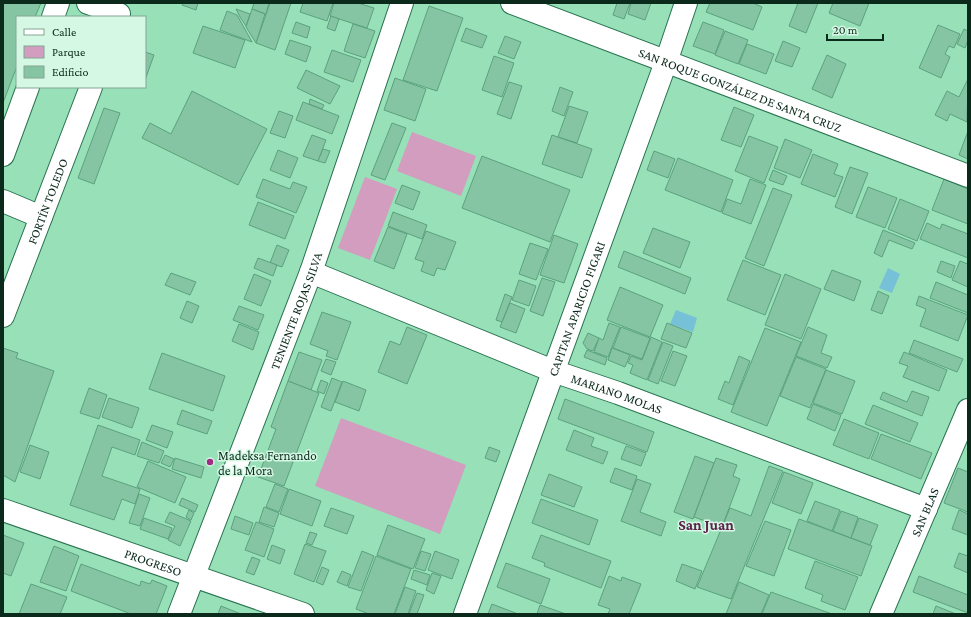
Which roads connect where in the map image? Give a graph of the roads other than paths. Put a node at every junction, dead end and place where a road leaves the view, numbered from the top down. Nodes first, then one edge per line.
1 (58, 3) edge
2 (88, 3) edge
3 (402, 3) edge
4 (512, 3) edge
5 (686, 3) edge
6 (120, 11) edge
7 (53, 16) edge
8 (666, 62) junction
9 (28, 88) edge
10 (91, 88) edge
11 (3, 155) edge
12 (968, 176) edge
13 (3, 201) edge
14 (41, 217) junction
15 (311, 272) junction
16 (3, 316) edge
17 (553, 371) junction
18 (968, 410) edge
19 (926, 509) junction
20 (3, 510) edge
21 (192, 576) junction
22 (179, 614) edge
23 (303, 614) edge
24 (465, 614) edge
25 (881, 614) edge

1 - 7 street
2 - 6 street
3 - 15 street, TENIENTE ROJAS SILVA
4 - 8 street, SAN ROQUE GONZÁLEZ DE SANTA CRUZ
5 - 8 street, CAPITAN APARICIO FIGARI
8 - 12 street, SAN ROQUE GONZÁLEZ DE SANTA CRUZ
8 - 17 street, CAPITAN APARICIO FIGARI
9 - 11 street
10 - 14 street, FORTÍN TOLEDO
13 - 14 street
14 - 16 street, FORTÍN TOLEDO
15 - 17 street, MARIANO MOLAS
15 - 21 street, TENIENTE ROJAS SILVA
17 - 19 street, MARIANO MOLAS
17 - 24 street, CAPITAN APARICIO FIGARI
18 - 19 street, SAN BLAS
19 - 25 street, SAN BLAS
20 - 21 street, PROGRESO
21 - 22 street, TENIENTE ROJAS SILVA
21 - 23 street, PROGRESO

